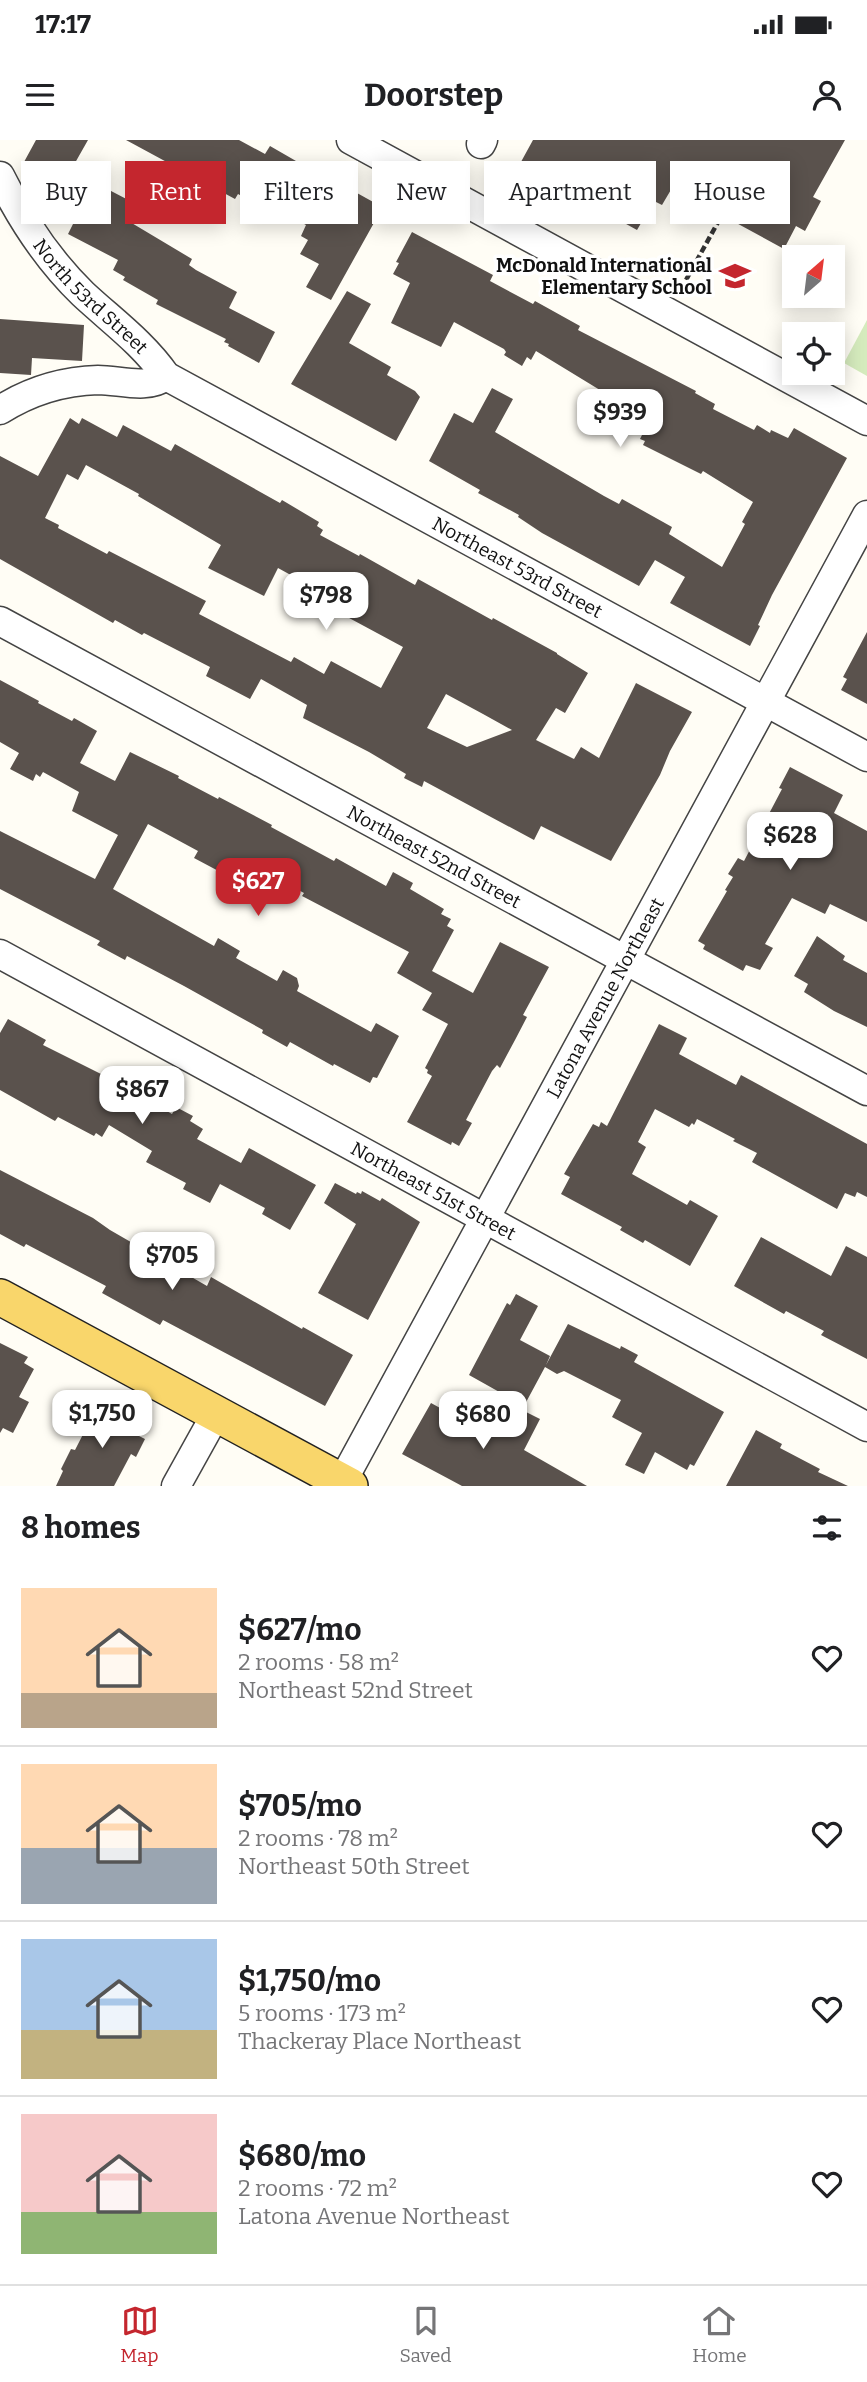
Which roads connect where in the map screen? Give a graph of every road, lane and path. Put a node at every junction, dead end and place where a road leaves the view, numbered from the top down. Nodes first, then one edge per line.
1 (351, 140) edge
2 (0, 176) edge
3 (717, 224) edge
4 (681, 289) dead end
5 (166, 376) junction
6 (0, 410) edge
7 (867, 421) edge
8 (867, 515) edge
9 (0, 621) edge
10 (765, 701) junction
11 (867, 757) edge
12 (0, 954) edge
13 (625, 961) junction
14 (867, 1091) edge
15 (485, 1219) junction
16 (0, 1297) edge
17 (216, 1413) junction
18 (867, 1427) edge
19 (346, 1484) edge
20 (176, 1486) edge

1 - 7 street
2 - 5 street, North 53rd Street
3 - 4 path
5 - 6 street
5 - 10 street, Northeast 53rd Street
8 - 10 street, Latona Avenue Northeast
9 - 13 street, Northeast 52nd Street
10 - 11 street, Northeast 53rd Street
10 - 13 street, Latona Avenue Northeast
12 - 15 street, Northeast 51st Street
13 - 14 street, Northeast 52nd Street
13 - 15 street, Latona Avenue Northeast
15 - 18 street, Northeast 51st Street
15 - 19 street, Latona Avenue Northeast
16 - 17 main road
17 - 19 main road
17 - 20 street

